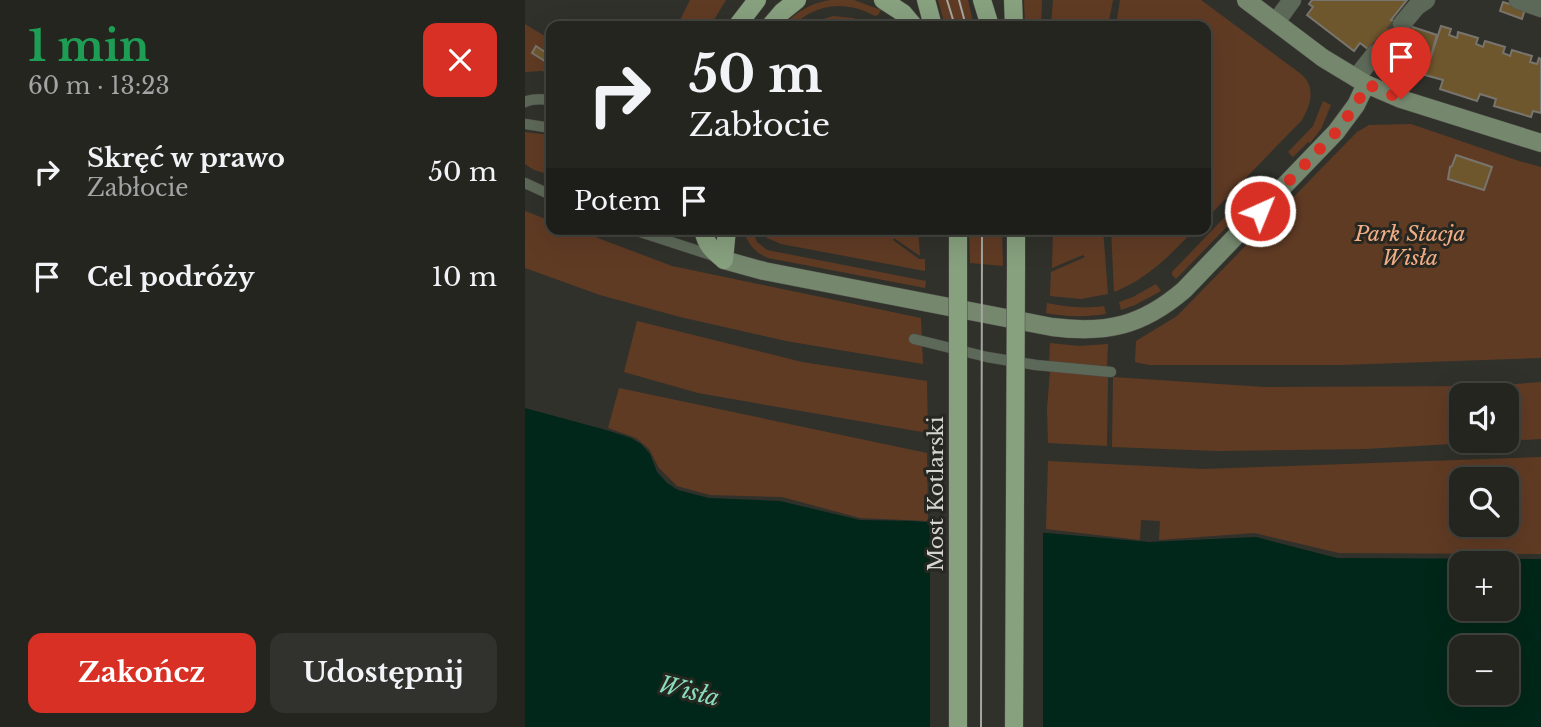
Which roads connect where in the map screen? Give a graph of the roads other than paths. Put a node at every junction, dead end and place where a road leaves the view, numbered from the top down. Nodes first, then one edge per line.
1 (757, 0) edge
2 (797, 0) edge
3 (883, 0) edge
4 (926, 0) edge
5 (982, 0) edge
6 (1013, 0) edge
7 (1246, 0) edge
8 (1292, 0) edge
9 (1426, 0) edge
10 (1518, 0) edge
11 (1541, 8) edge
12 (740, 21) edge
13 (774, 21) edge
14 (910, 21) edge
15 (932, 21) edge
16 (988, 21) edge
17 (1014, 21) edge
18 (1276, 22) junction
19 (1402, 24) tunnel mouth
20 (1375, 54) tunnel mouth
21 (1361, 81) junction
22 (546, 99) edge
23 (525, 102) edge
24 (525, 124) edge
25 (546, 127) edge
26 (1541, 143) edge
27 (525, 183) edge
28 (546, 193) edge
29 (649, 235) edge
30 (704, 235) edge
31 (727, 235) edge
32 (958, 235) edge
33 (1016, 235) edge
34 (725, 260) junction
35 (914, 339) dead end
36 (1111, 372) dead end
37 (958, 727) edge
38 (1014, 727) edge

1 - 12 main road
2 - 13 main road
3 - 14 main road
4 - 15 main road
5 - 16 main road
6 - 17 main road
7 - 18 street
8 - 18 street
9 - 19 street
10 - 11 street
18 - 21 street
20 - 21 street
21 - 26 street
21 - 34 street
22 - 23 lane
24 - 25 lane
27 - 28 lane
29 - 34 lane
30 - 34 main road
31 - 34 main road
32 - 37 main road, Most Kotlarski, bridge
33 - 38 main road, bridge
35 - 36 lane

